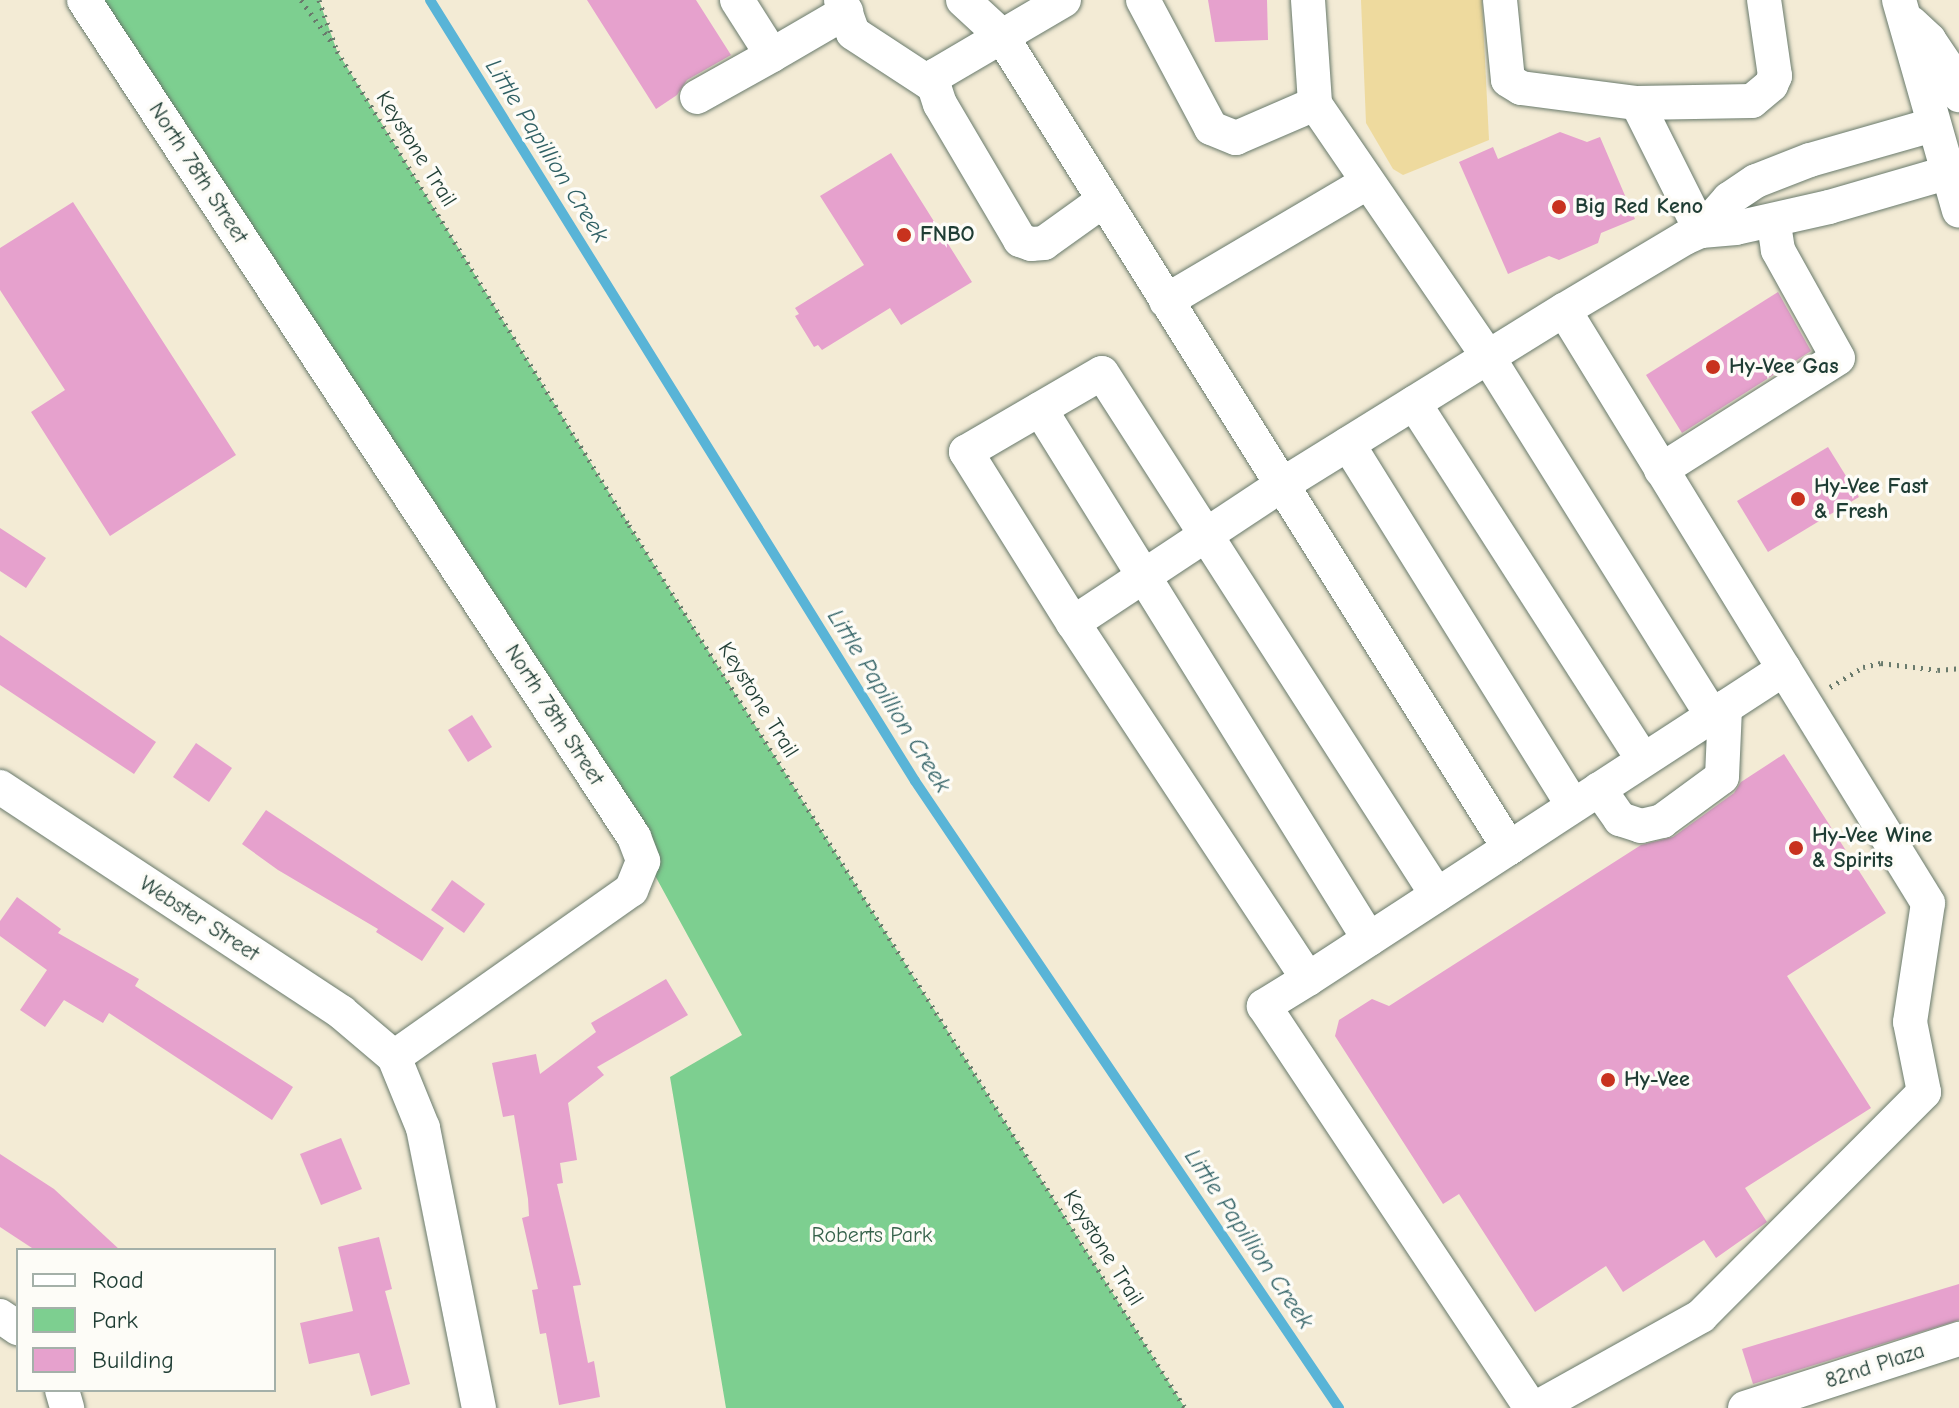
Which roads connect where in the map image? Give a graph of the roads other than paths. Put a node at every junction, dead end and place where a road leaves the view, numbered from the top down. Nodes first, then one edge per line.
1 (84, 0) edge
2 (737, 0) edge
3 (963, 0) edge
4 (996, 0) edge
5 (1064, 0) edge
6 (1143, 0) edge
7 (1308, 0) edge
8 (1500, 0) edge
9 (1764, 0) edge
10 (844, 6) edge
11 (1901, 8) edge
12 (1001, 35) junction
13 (772, 55) junction
14 (934, 86) junction
15 (1959, 95) edge
16 (697, 97) dead end
17 (1637, 103) junction
18 (1315, 104) junction
19 (1933, 125) junction
20 (1946, 173) junction
21 (1368, 182) junction
22 (1104, 200) junction
23 (1959, 211) edge
24 (1773, 220) junction
25 (1701, 231) junction
26 (1166, 301) junction
27 (1564, 310) junction
28 (1488, 357) junction
29 (1414, 403) junction
30 (1040, 409) junction
31 (1348, 444) junction
32 (1661, 470) junction
33 (1280, 486) junction
34 (1207, 534) junction
35 (1142, 577) junction
36 (1073, 623) junction
37 (1784, 669) junction
38 (1718, 712) junction
39 (1643, 760) junction
40 (0, 787) edge
41 (1586, 798) junction
42 (1509, 848) junction
43 (1437, 895) junction
44 (1369, 939) junction
45 (1308, 979) junction
46 (394, 1057) junction
47 (1959, 1339) edge
48 (479, 1408) edge
49 (1534, 1408) edge
50 (1745, 1408) edge

1 - 46 street, North 78th Street
2 - 13 street
3 - 12 street
4 - 12 street
5 - 12 street
6 - 18 street
7 - 18 street
8 - 17 street
9 - 17 street
10 - 13 street
10 - 14 street
11 - 15 street
11 - 19 street
12 - 14 street
12 - 22 street
13 - 16 street
14 - 22 street
17 - 25 street
18 - 21 street
19 - 20 street
19 - 25 street
20 - 23 street
20 - 24 street
21 - 26 street
21 - 28 street
22 - 26 street
24 - 25 street
24 - 32 street
25 - 27 street
26 - 33 street
27 - 28 street
27 - 32 street
28 - 29 street
28 - 38 street
29 - 31 street
29 - 39 street
30 - 34 street
30 - 35 street
30 - 36 street
31 - 33 street
31 - 41 street
32 - 37 street
33 - 34 street
33 - 42 street
34 - 35 street
34 - 43 street
35 - 36 street
35 - 44 street
36 - 45 street
37 - 38 street
37 - 49 street
38 - 39 street
38 - 41 street
39 - 41 street
40 - 46 street, Webster Street
41 - 42 street
42 - 43 street
43 - 44 street
44 - 45 street
45 - 49 street
46 - 48 street
47 - 50 street, 82nd Plaza

